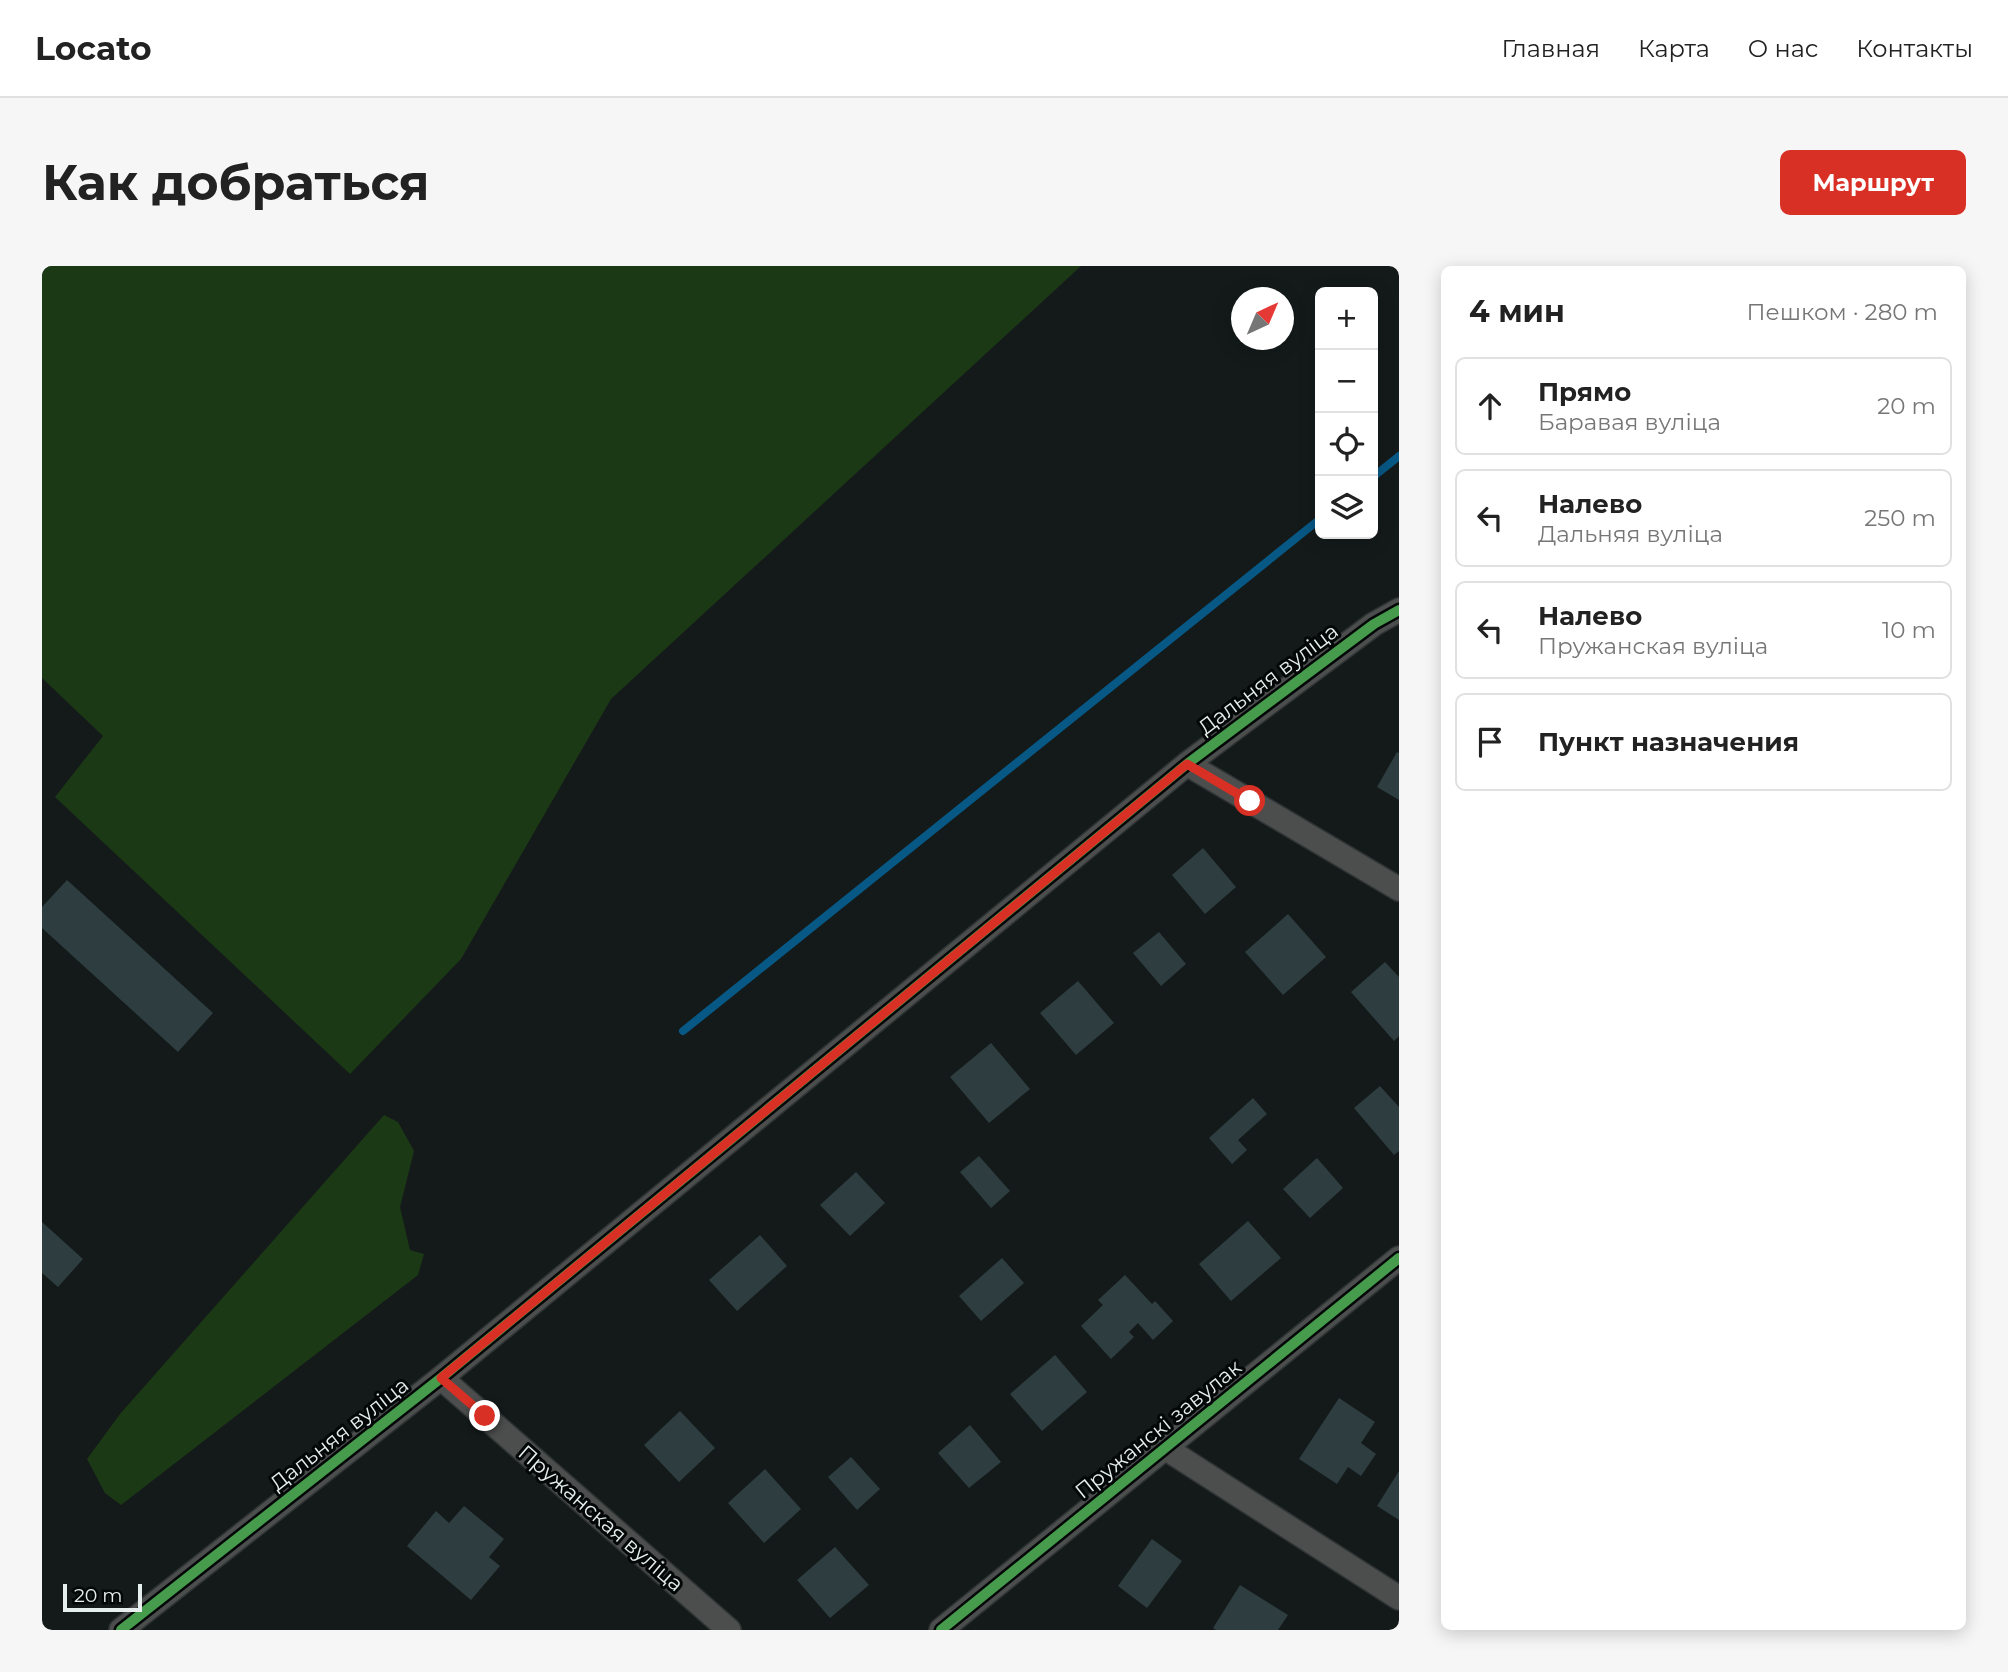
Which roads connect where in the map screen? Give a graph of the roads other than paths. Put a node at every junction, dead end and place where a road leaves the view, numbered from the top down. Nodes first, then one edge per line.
1 (1399, 610) edge
2 (1187, 764) junction
3 (1399, 889) edge
4 (1399, 1258) edge
5 (441, 1378) junction
6 (1165, 1448) junction
7 (1399, 1598) edge
8 (121, 1630) edge
9 (729, 1630) edge
10 (941, 1630) edge

1 - 2 street, Дальняя вуліца
2 - 3 street
2 - 5 street, Дальняя вуліца
4 - 6 street, Пружанскі завулак
5 - 8 street, Дальняя вуліца
5 - 9 street, Пружанская вуліца
6 - 7 street
6 - 10 street, Пружанскі завулак

